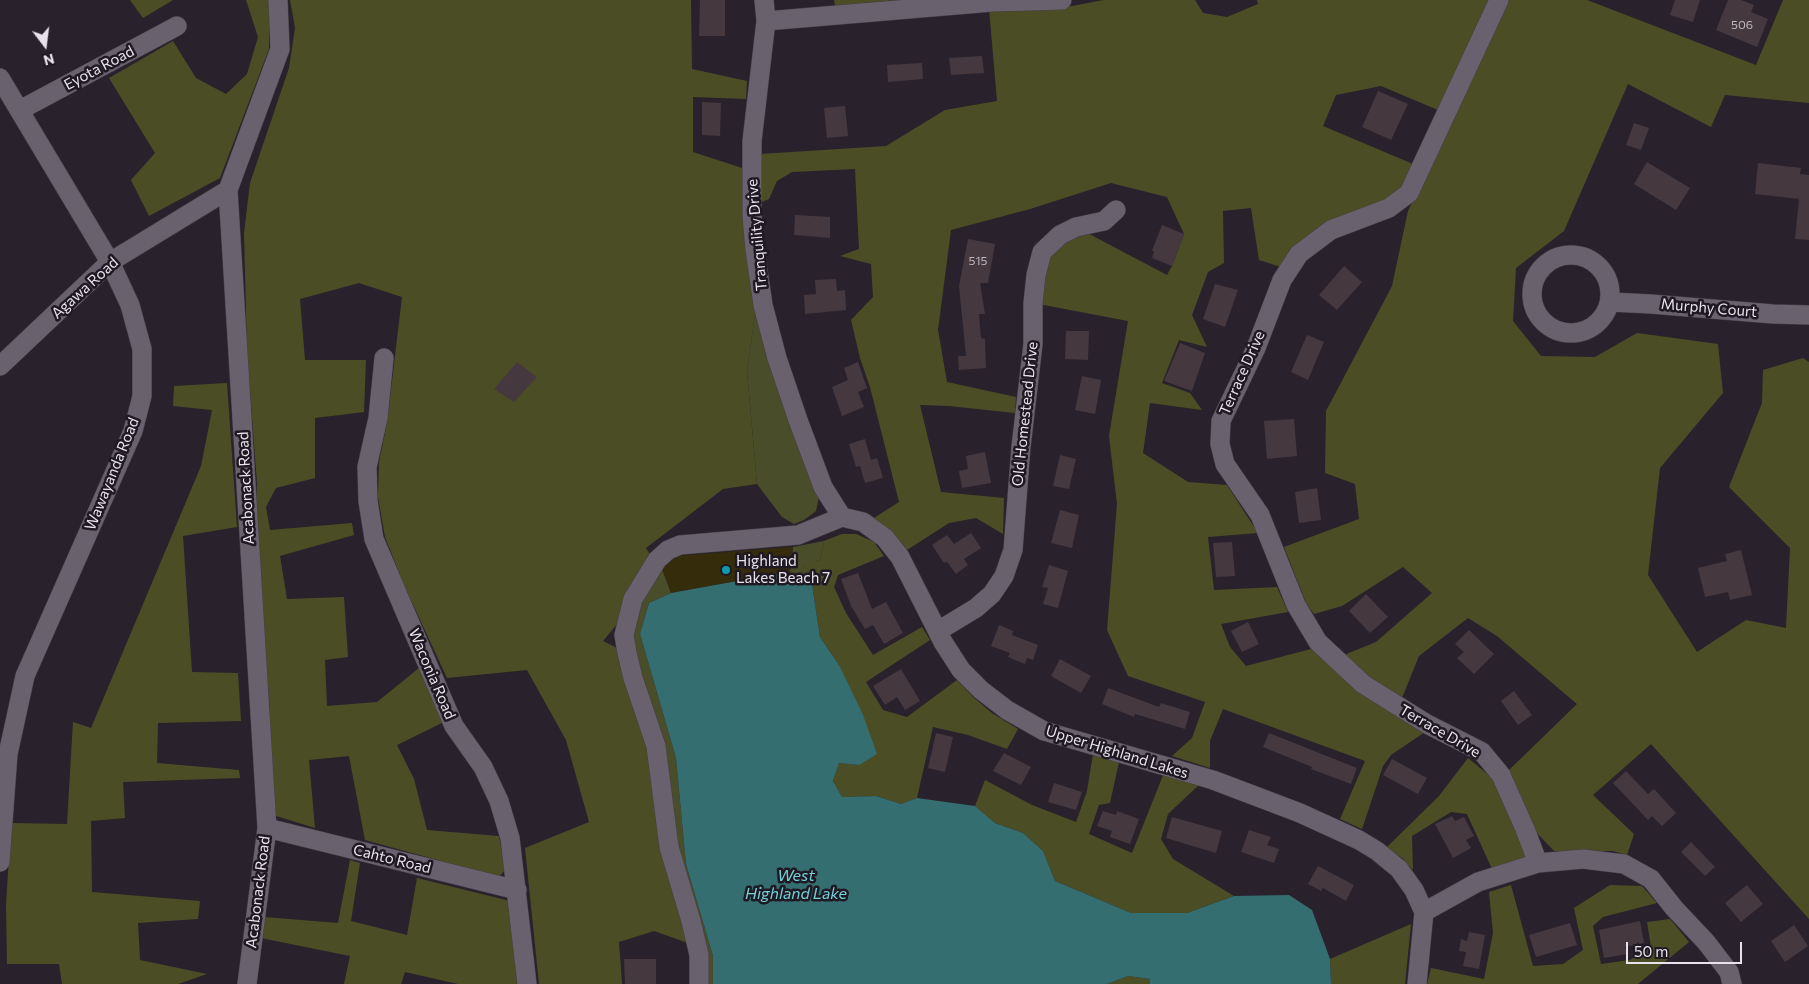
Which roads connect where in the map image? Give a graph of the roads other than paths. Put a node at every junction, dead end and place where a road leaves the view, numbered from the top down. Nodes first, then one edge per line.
1 (278, 0) edge
2 (764, 0) edge
3 (1062, 0) edge
4 (1499, 0) edge
5 (766, 21) junction
6 (177, 26) dead end
7 (0, 78) edge
8 (20, 110) junction
9 (228, 190) junction
10 (1116, 210) dead end
11 (110, 262) junction
12 (1610, 302) junction
13 (1809, 314) edge
14 (384, 358) dead end
15 (0, 366) edge
16 (842, 516) junction
17 (938, 631) junction
18 (267, 828) junction
19 (0, 862) edge
20 (1538, 864) junction
21 (517, 890) junction
22 (1424, 912) junction
23 (247, 984) edge
24 (527, 984) edge
25 (699, 984) edge
26 (1417, 984) edge
27 (1732, 984) edge

1 - 9 street, Acabonack Road
2 - 5 street, Tranquility Drive
3 - 5 street
4 - 20 street, Terrace Drive
5 - 16 street, Tranquility Drive
6 - 8 street, Eyota Road
7 - 8 street, Wawayanda Road
8 - 11 street, Wawayanda Road
9 - 11 street, Agawa Road
9 - 18 street, Acabonack Road
10 - 17 street, Old Homestead Drive
11 - 15 street, Agawa Road
11 - 19 street, Wawayanda Road
12 - 12 street
12 - 13 street, Murphy Court
14 - 21 street, Waconia Road
16 - 17 street, Upper Highland Lakes
16 - 25 street
17 - 22 street, Upper Highland Lakes
18 - 21 street, Cahto Road
18 - 23 street, Acabonack Road
20 - 22 street
20 - 27 street
21 - 24 street, Waconia Road
22 - 26 street

